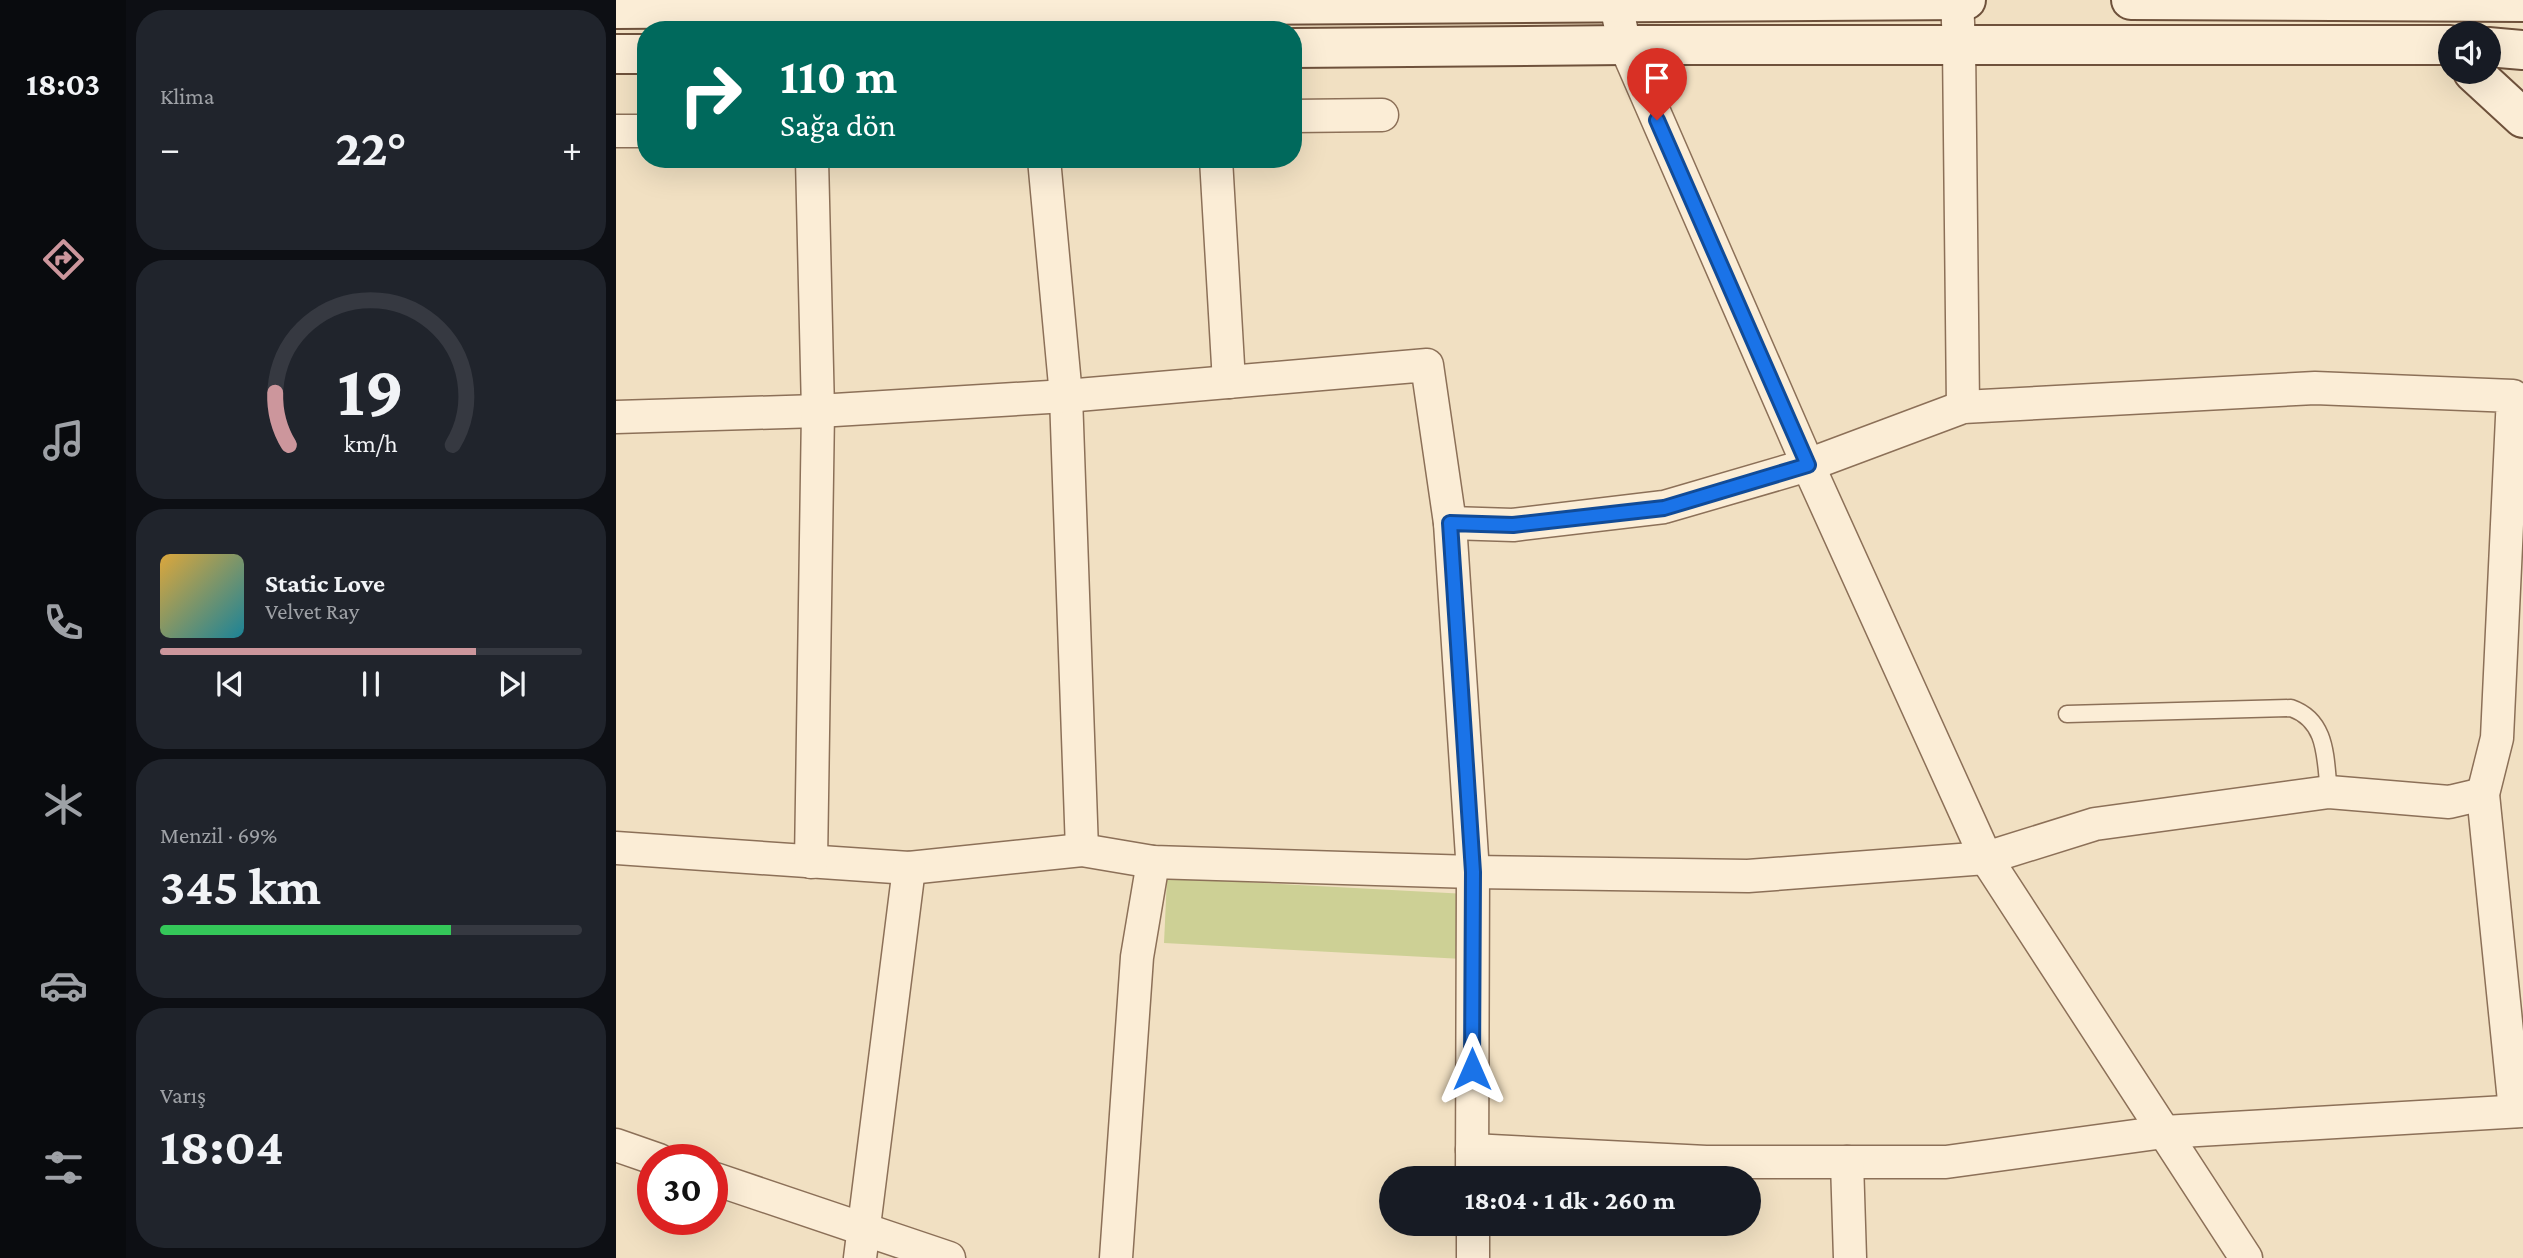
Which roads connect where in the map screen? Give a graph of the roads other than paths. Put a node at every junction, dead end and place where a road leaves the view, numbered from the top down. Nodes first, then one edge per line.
1 (1956, 0) edge
2 (1966, 0) edge
3 (2131, 0) edge
4 (2191, 0) edge
5 (1576, 1) edge
6 (1615, 2) junction
7 (2523, 2) edge
8 (1114, 3) edge
9 (624, 6) edge
10 (1208, 17) edge
11 (1959, 45) junction
12 (1583, 46) junction
13 (1625, 46) junction
14 (2438, 47) edge
15 (1302, 48) edge
16 (2501, 48) edge
17 (2523, 50) edge
18 (616, 54) edge
19 (637, 54) edge
20 (2486, 84) edge
21 (1382, 115) dead end
22 (1302, 117) edge
23 (2523, 118) edge
24 (616, 131) edge
25 (637, 131) edge
26 (812, 168) edge
27 (1045, 168) edge
28 (1217, 168) edge
29 (1229, 382) junction
30 (1066, 396) junction
31 (1963, 407) junction
32 (818, 411) junction
33 (616, 417) edge
34 (1808, 465) junction
35 (1450, 523) junction
36 (2513, 604) edge
37 (2067, 714) dead end
38 (2329, 792) junction
39 (2483, 794) junction
40 (616, 848) edge
41 (1082, 850) junction
42 (1986, 858) junction
43 (811, 862) junction
44 (1153, 862) junction
45 (909, 869) junction
46 (1473, 872) junction
47 (2519, 1111) edge
48 (2164, 1132) junction
49 (619, 1152) edge
50 (637, 1156) edge
51 (1847, 1162) junction
52 (1472, 1164) edge
53 (728, 1185) edge
54 (1473, 1236) edge
55 (862, 1244) edge
56 (949, 1258) edge
57 (1116, 1258) edge
58 (1473, 1258) edge
59 (1850, 1258) edge
60 (2246, 1258) edge

1 - 2 street
1 - 6 street
1 - 11 street
3 - 4 street
4 - 7 street
5 - 6 street
5 - 10 street
5 - 12 street
6 - 13 street
8 - 9 street
8 - 10 street
11 - 13 street
11 - 14 street
11 - 31 street
12 - 13 street
12 - 15 street
13 - 34 street
16 - 17 street
18 - 19 street
20 - 23 street
21 - 22 street
24 - 25 street
26 - 32 street
27 - 30 street
28 - 29 street
29 - 30 street
29 - 35 street
30 - 32 street
30 - 41 street
31 - 34 street
31 - 36 street
32 - 33 street
32 - 43 street
34 - 35 street
34 - 42 street
35 - 46 street
36 - 39 street
37 - 38 lane
38 - 39 street
38 - 42 street
39 - 47 street
40 - 43 street
41 - 44 street
41 - 45 street
42 - 46 street
42 - 48 street
43 - 45 street
44 - 46 street
44 - 57 street
45 - 55 street
46 - 52 street
47 - 48 street
48 - 51 street
48 - 60 street
49 - 50 street
51 - 52 street
51 - 59 street
53 - 55 street
54 - 58 street
55 - 56 street

